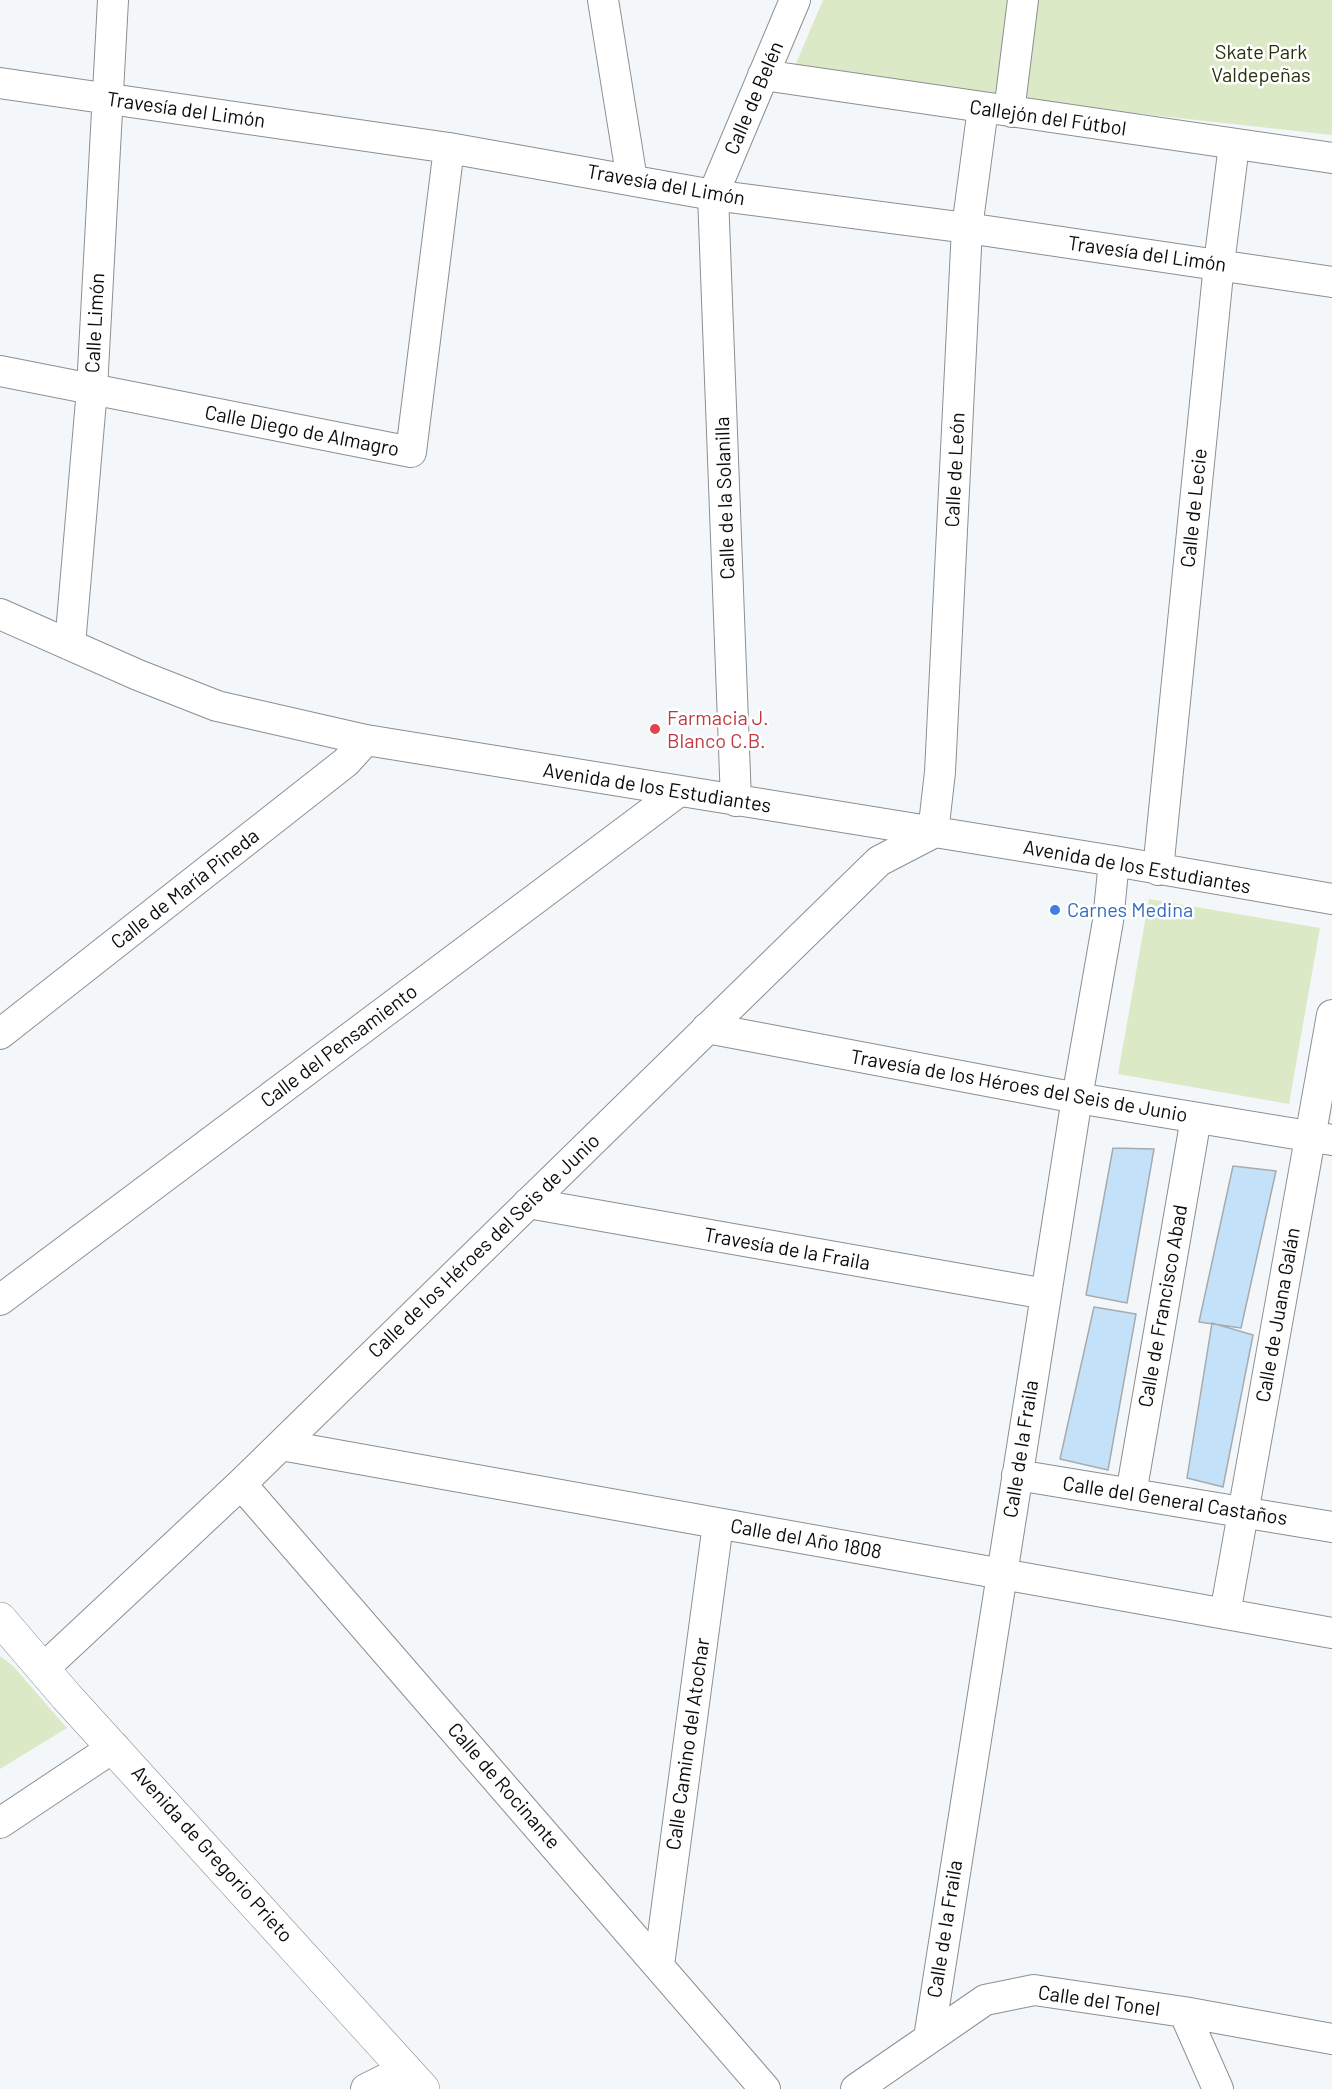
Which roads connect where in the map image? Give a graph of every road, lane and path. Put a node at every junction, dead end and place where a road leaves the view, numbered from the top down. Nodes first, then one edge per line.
1 (113, 0) edge
2 (603, 0) edge
3 (795, 0) edge
4 (1023, 0) edge
5 (763, 75) junction
6 (0, 83) edge
7 (109, 99) junction
8 (983, 108) junction
9 (1012, 112) junction
10 (1234, 145) junction
11 (449, 148) junction
12 (1332, 158) edge
13 (632, 180) junction
14 (713, 195) junction
15 (967, 228) junction
16 (1219, 264) junction
17 (1332, 282) edge
18 (0, 371) edge
19 (92, 389) junction
20 (0, 614) edge
21 (70, 645) junction
22 (366, 740) junction
23 (678, 792) junction
24 (736, 801) junction
25 (933, 833) junction
26 (1114, 861) junction
27 (1158, 870) junction
28 (1332, 899) edge
29 (1332, 1015) edge
30 (707, 1028) junction
31 (0, 1034) edge
32 (1077, 1098) junction
33 (1196, 1118) junction
34 (1321, 1138) edge
35 (528, 1203) junction
36 (1046, 1294) junction
37 (0, 1300) edge
38 (281, 1445) junction
39 (1017, 1475) junction
40 (241, 1484) junction
41 (1131, 1494) junction
42 (1243, 1513) junction
43 (718, 1524) junction
44 (1332, 1527) edge
45 (1002, 1574) junction
46 (1225, 1614) junction
47 (0, 1619) edge
48 (1332, 1633) edge
49 (42, 1669) junction
50 (114, 1746) junction
51 (0, 1823) edge
52 (659, 1965) junction
53 (1184, 2012) junction
54 (928, 2038) junction
55 (1332, 2039) edge
56 (415, 2079) edge
57 (366, 2089) edge
58 (765, 2089) edge
59 (856, 2089) edge
60 (1218, 2089) edge

1 - 7 street, Calle Limón
2 - 13 street
3 - 5 street, Calle de Belén
4 - 9 street
5 - 8 street, Callejón del Fútbol
5 - 14 street, Calle de Belén
6 - 7 street, Travesía del Limón
7 - 11 street, Travesía del Limón
7 - 19 street, Calle Limón
8 - 9 street, Callejón del Fútbol
8 - 15 street, Calle de León
9 - 10 street, Callejón del Fútbol
10 - 12 street, Callejón del Fútbol
10 - 16 street, Calle de Lecie
11 - 13 street, Travesía del Limón
11 - 19 street, Calle Diego de Almagro
13 - 14 street, Travesía del Limón
14 - 15 street, Travesía del Limón
14 - 24 street, Calle de la Solanilla
15 - 16 street, Travesía del Limón
15 - 25 street, Calle de León
16 - 17 street, Travesía del Limón
16 - 27 street, Calle de Lecie
18 - 19 street, Calle Diego de Almagro
19 - 21 street, Calle Limón
20 - 21 street, Avenida de los Estudiantes
21 - 22 street, Avenida de los Estudiantes
22 - 23 street, Avenida de los Estudiantes
22 - 31 street, Calle de María Pineda
23 - 24 street, Avenida de los Estudiantes
23 - 37 street, Calle del Pensamiento
24 - 25 street, Avenida de los Estudiantes
25 - 26 street, Avenida de los Estudiantes
25 - 30 street, Calle de los Héroes del Seis de Junio
26 - 27 street, Avenida de los Estudiantes
26 - 32 street, Calle de la Fraila
27 - 28 street, Avenida de los Estudiantes
29 - 34 street, Calle de Juana Galán
30 - 32 street, Travesía de los Héroes del Seis de Junio
30 - 35 street, Calle de los Héroes del Seis de Junio
32 - 33 street, Travesía de los Héroes del Seis de Junio
32 - 36 street, Calle de la Fraila
33 - 34 street, Travesía de los Héroes del Seis de Junio
33 - 41 street, Calle de Francisco Abad
34 - 42 street, Calle de Juana Galán
35 - 36 street, Travesía de la Fraila
35 - 38 street, Calle de los Héroes del Seis de Junio
36 - 39 street, Calle de la Fraila
38 - 40 street, Calle de los Héroes del Seis de Junio
38 - 43 street, Calle del Año 1808
39 - 41 street, Calle del General Castaños
39 - 45 street, Calle de la Fraila
40 - 49 street, Calle de los Héroes del Seis de Junio
40 - 52 street, Calle de Rocinante
41 - 42 street, Calle del General Castaños
42 - 44 street, Calle del General Castaños
42 - 46 street, Calle de Juana Galán
43 - 45 street, Calle del Año 1808
43 - 52 street, Calle Camino del Atochar
45 - 46 street, Calle del Año 1808
45 - 54 street, Calle de la Fraila
46 - 48 street, Calle del Año 1808
47 - 49 street, Avenida de Gregorio Prieto
49 - 50 street, Avenida de Gregorio Prieto
50 - 51 street
50 - 56 street, Avenida de Gregorio Prieto
52 - 58 street, Calle de Rocinante
53 - 54 street, Calle del Tonel
53 - 55 street, Calle del Tonel
53 - 60 street
54 - 59 street, Calle del Tonel
56 - 57 street

